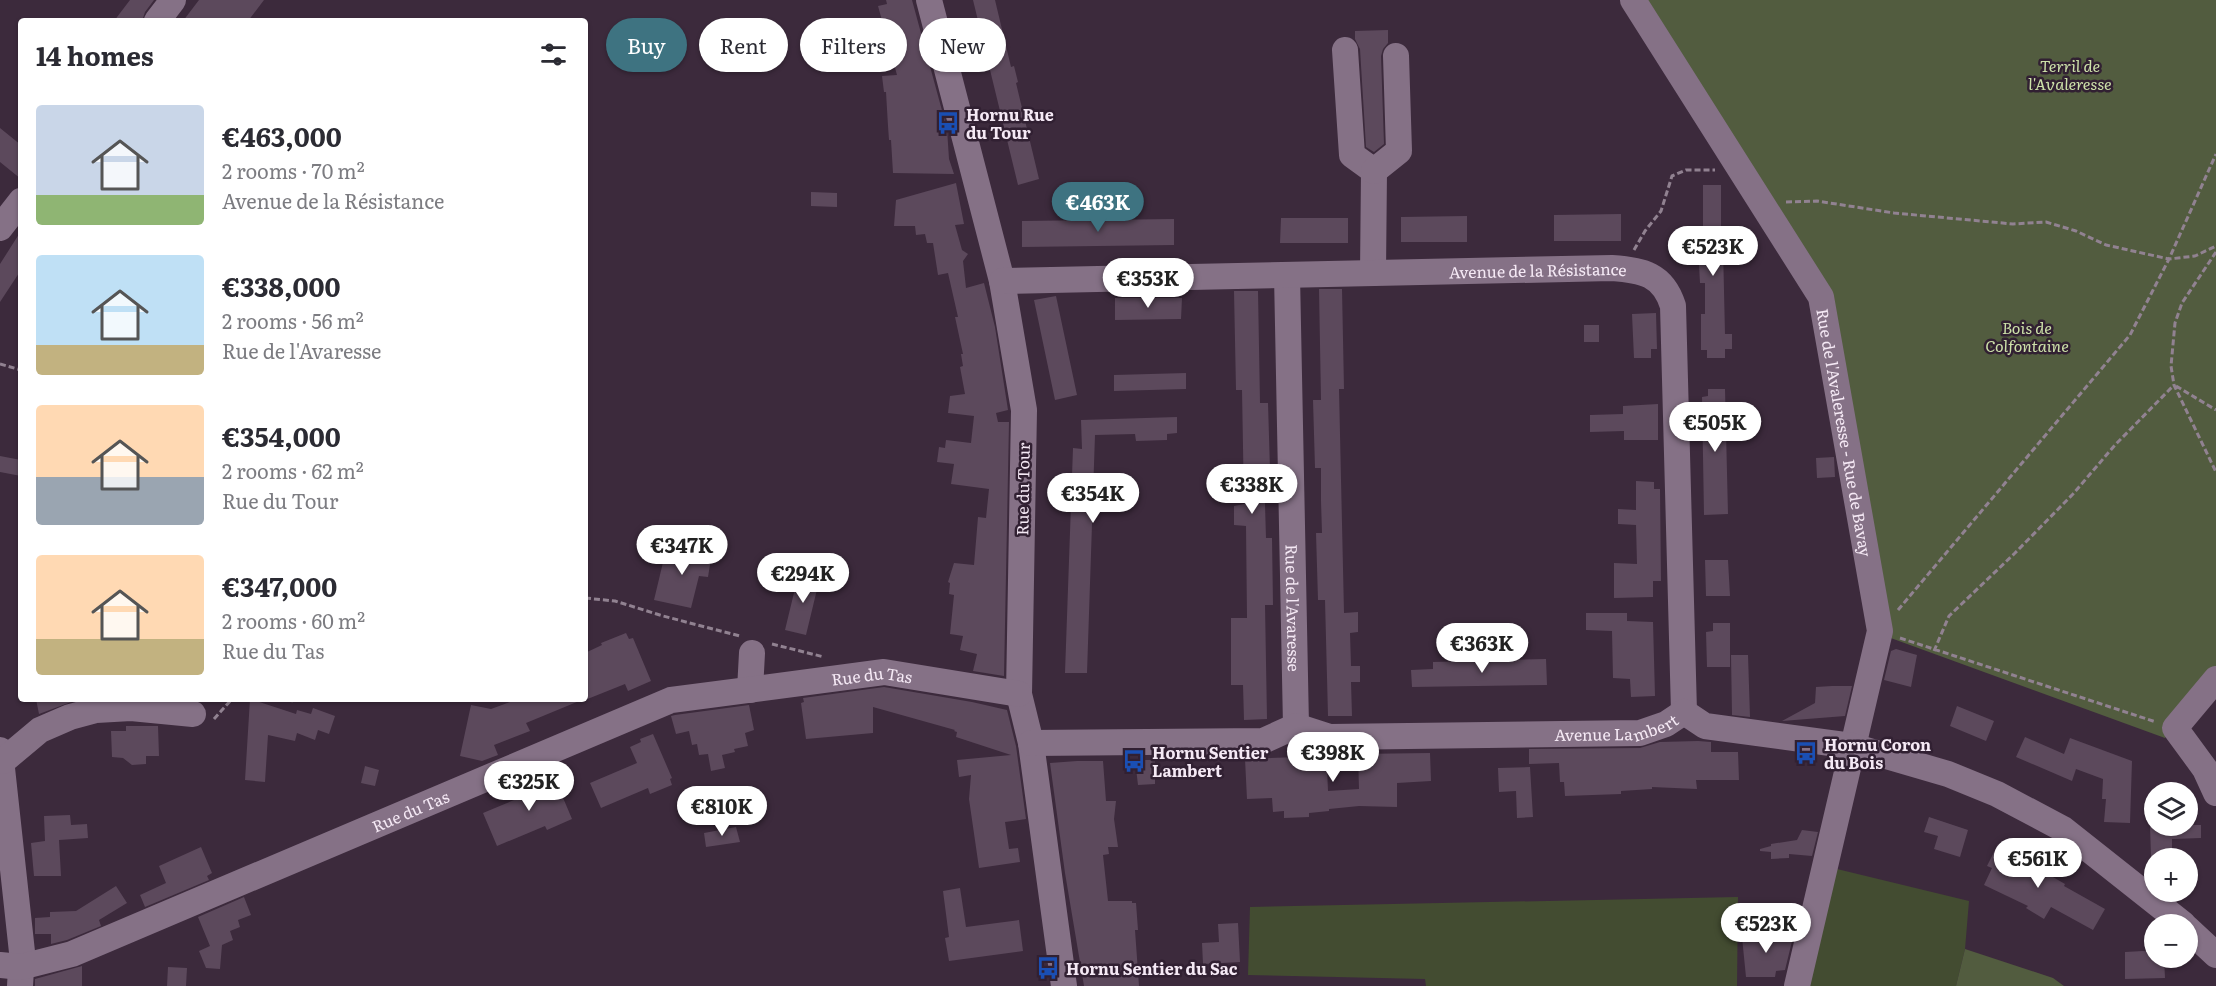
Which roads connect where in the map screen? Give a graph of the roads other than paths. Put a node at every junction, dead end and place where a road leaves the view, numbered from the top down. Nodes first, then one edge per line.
1 (172, 0) edge
2 (929, 0) edge
3 (1633, 0) edge
4 (159, 18) edge
5 (1345, 50) dead end
6 (1396, 56) dead end
7 (1374, 171) junction
8 (18, 205) edge
9 (0, 228) edge
10 (1373, 273) junction
11 (1287, 275) junction
12 (1002, 281) junction
13 (755, 644) road end
14 (2216, 679) edge
15 (750, 690) junction
16 (1019, 694) junction
17 (1684, 712) junction
18 (193, 714) dead end
19 (1296, 726) junction
20 (1031, 743) junction
21 (1852, 746) junction
22 (1, 755) edge
23 (2216, 793) edge
24 (2170, 914) edge
25 (2198, 938) edge
26 (2216, 955) edge
27 (16, 968) edge
28 (1064, 986) edge
29 (1797, 986) edge

1 - 4 street
2 - 12 street, Rue du Tour
3 - 21 street, Rue de l'Avaleresse - Rue de Bavay
5 - 7 street
6 - 7 street
7 - 10 street
8 - 9 street
10 - 11 street, Avenue de la Résistance
10 - 17 street, Avenue de la Résistance
11 - 12 street, Avenue de la Résistance
11 - 19 street, Rue de l'Avaresse
12 - 16 street, Rue du Tour
13 - 15 street
14 - 23 street
15 - 16 street, Rue du Tas
15 - 27 street, Rue du Tas
16 - 20 street, Rue du Tour
17 - 19 street, Avenue Lambert
17 - 21 street, Avenue Lambert
18 - 22 street
19 - 20 street
20 - 28 street, Rue du Tour
21 - 24 street, Avenue Lambert
21 - 29 street
22 - 27 street
25 - 26 street

